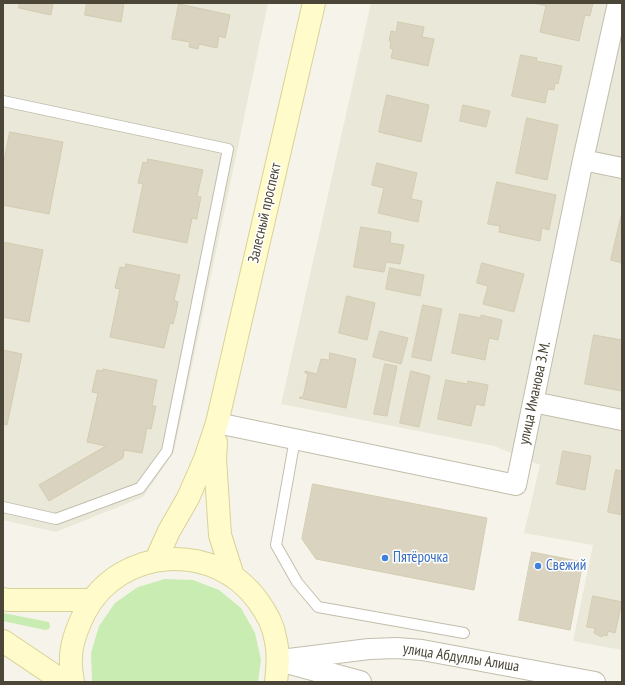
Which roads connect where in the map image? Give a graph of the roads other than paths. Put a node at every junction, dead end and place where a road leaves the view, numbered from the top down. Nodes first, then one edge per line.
1 (314, 3) edge
2 (618, 3) edge
3 (3, 101) edge
4 (583, 160) junction
5 (622, 168) edge
6 (533, 402) junction
7 (622, 420) edge
8 (217, 423) junction
9 (295, 439) junction
10 (3, 507) edge
11 (156, 560) junction
12 (233, 576) junction
13 (3, 598) edge
14 (92, 600) junction
15 (464, 633) dead end
16 (3, 641) edge
17 (279, 660) junction
18 (64, 682) edge
19 (73, 682) edge
20 (276, 682) edge
21 (360, 682) edge
22 (595, 682) edge

1 - 8 main road, Залесный проспект
2 - 4 street, улица Иманова З.М.
3 - 10 lane
4 - 5 street
4 - 6 street, улица Иманова З.М.
6 - 7 street
6 - 9 street, улица Иманова З.М.
8 - 9 street, улица Иманова З.М.
8 - 11 main road, Залесный проспект
8 - 12 main road, Залесный проспект
9 - 15 lane
11 - 12 main road
11 - 14 main road
12 - 17 main road
13 - 14 main road
14 - 19 main road
16 - 18 main road
17 - 20 main road
17 - 21 street
17 - 22 street, улица Абдуллы Алиша

